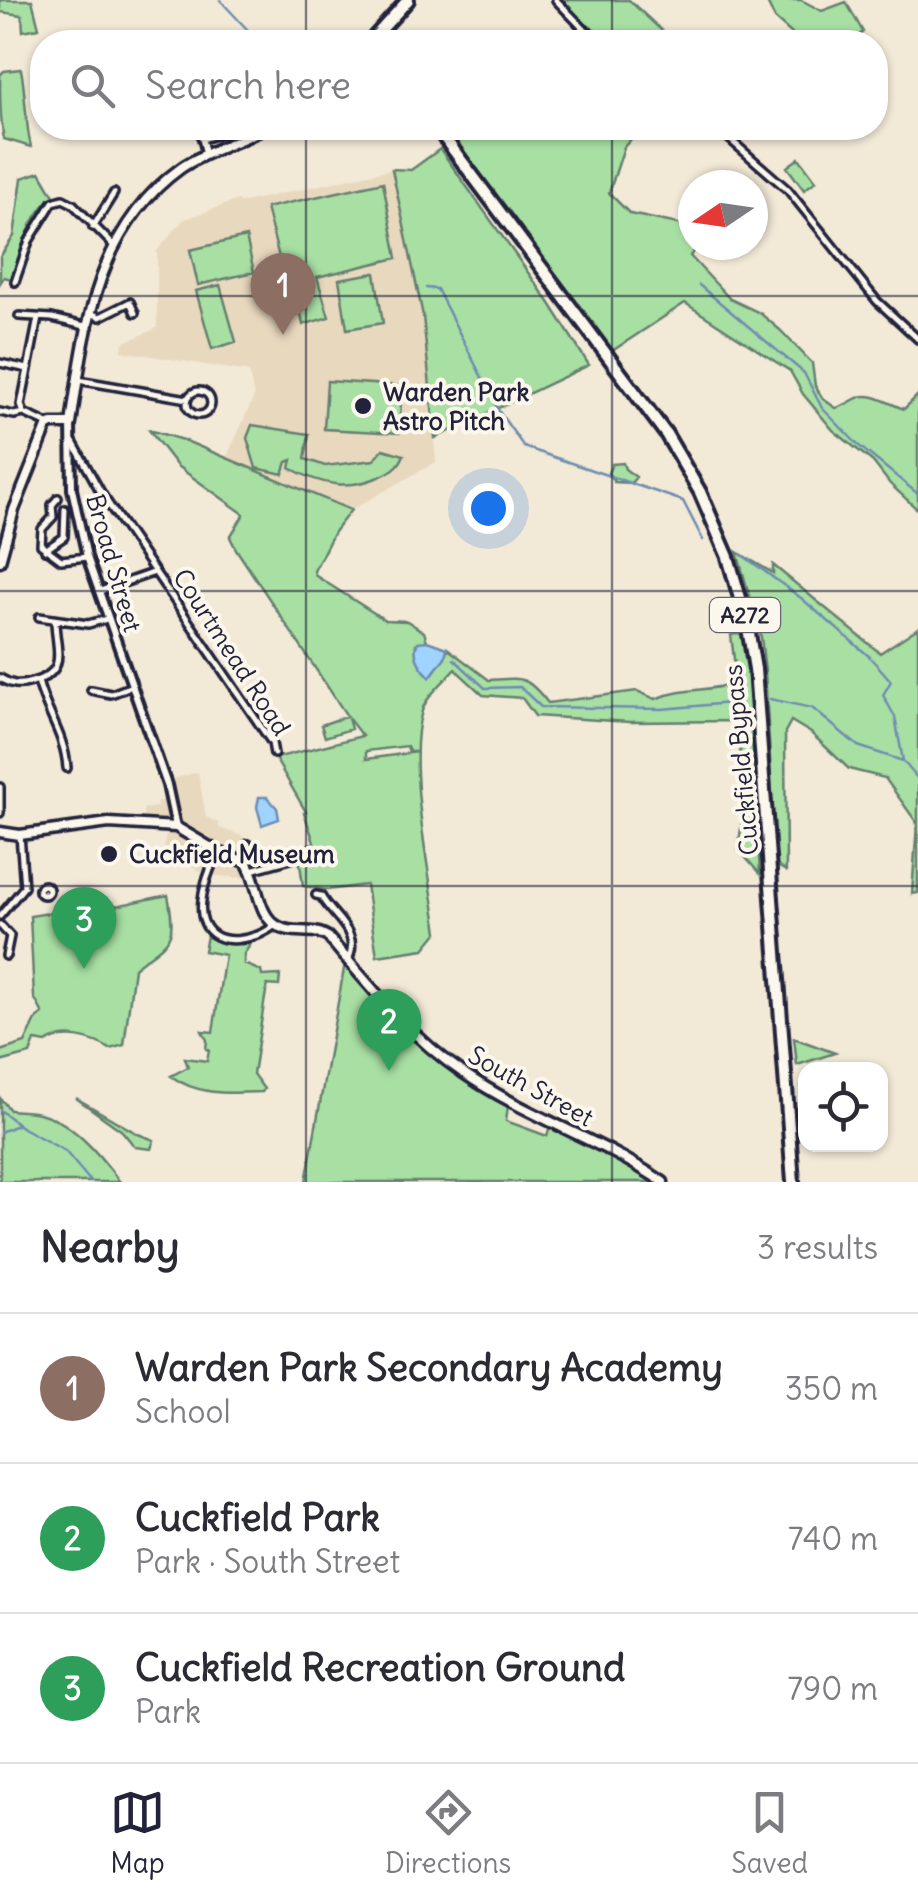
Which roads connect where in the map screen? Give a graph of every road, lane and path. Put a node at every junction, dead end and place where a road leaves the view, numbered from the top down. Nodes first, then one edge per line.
1 (408, 0) edge
2 (556, 0) edge
3 (388, 25) junction
4 (383, 30) edge
5 (387, 30) edge
6 (586, 30) edge
7 (202, 140) edge
8 (238, 140) edge
9 (446, 140) edge
10 (731, 140) edge
11 (202, 156) junction
12 (114, 193) dead end
13 (92, 227) junction
14 (113, 245) junction
15 (15, 282) dead end
16 (135, 313) dead end
17 (93, 314) junction
18 (19, 316) dead end
19 (38, 318) junction
20 (90, 327) junction
21 (918, 339) edge
22 (0, 363) edge
23 (28, 369) junction
24 (78, 380) junction
25 (188, 399) junction
26 (0, 412) edge
27 (24, 413) junction
28 (71, 424) junction
29 (50, 425) junction
30 (72, 440) junction
31 (58, 498) dead end
32 (65, 510) dead end
33 (45, 550) junction
34 (87, 557) junction
35 (0, 561) edge
36 (155, 572) junction
37 (97, 592) junction
38 (39, 616) dead end
39 (107, 619) junction
40 (55, 620) junction
41 (0, 678) edge
42 (38, 681) junction
43 (132, 686) junction
44 (91, 690) dead end
45 (274, 754) dead end
46 (66, 768) dead end
47 (0, 788) edge
48 (0, 813) edge
49 (176, 827) junction
50 (0, 832) edge
51 (20, 835) junction
52 (248, 844) dead end
53 (218, 852) junction
54 (298, 857) dead end
55 (249, 866) junction
56 (24, 887) junction
57 (39, 890) dead end
58 (316, 895) dead end
59 (0, 916) edge
60 (0, 925) edge
61 (274, 925) junction
62 (6, 956) dead end
63 (348, 960) junction
64 (663, 1182) edge
65 (793, 1182) edge

1 - 3 highway
2 - 6 street
3 - 4 highway
3 - 5 highway
7 - 11 street
8 - 11 main road
9 - 65 highway, Cuckfield Bypass / A272
10 - 21 street
11 - 14 main road
12 - 13 street
13 - 14 street
13 - 15 street
14 - 17 main road, Broad Street
16 - 17 street
17 - 20 main road, Broad Street
18 - 19 street
19 - 20 street
19 - 23 street
20 - 24 main road, Broad Street
22 - 23 street
23 - 27 street
24 - 25 street
24 - 28 main road, Broad Street
25 - 25 street
26 - 27 street
27 - 29 street
28 - 29 main road
28 - 30 street, Broad Street
29 - 35 main road
30 - 34 street, Broad Street
30 - 36 street, Courtmead Road
31 - 33 street
32 - 33 street
33 - 34 street
34 - 37 street, Broad Street
36 - 37 street, Courtmead Road
36 - 45 street, Courtmead Road
37 - 39 street, Broad Street
38 - 40 street
39 - 40 street
39 - 43 street, Broad Street
40 - 42 street
41 - 42 street
42 - 46 street
43 - 44 street
43 - 49 street, Broad Street
47 - 48 street
49 - 51 main road
49 - 53 main road
50 - 51 main road
51 - 56 street
52 - 55 street
53 - 55 main road
53 - 61 street
54 - 55 street
55 - 61 main road
56 - 57 street
56 - 59 street
58 - 63 street
60 - 62 street
61 - 63 main road, South Street
63 - 64 main road, South Street

